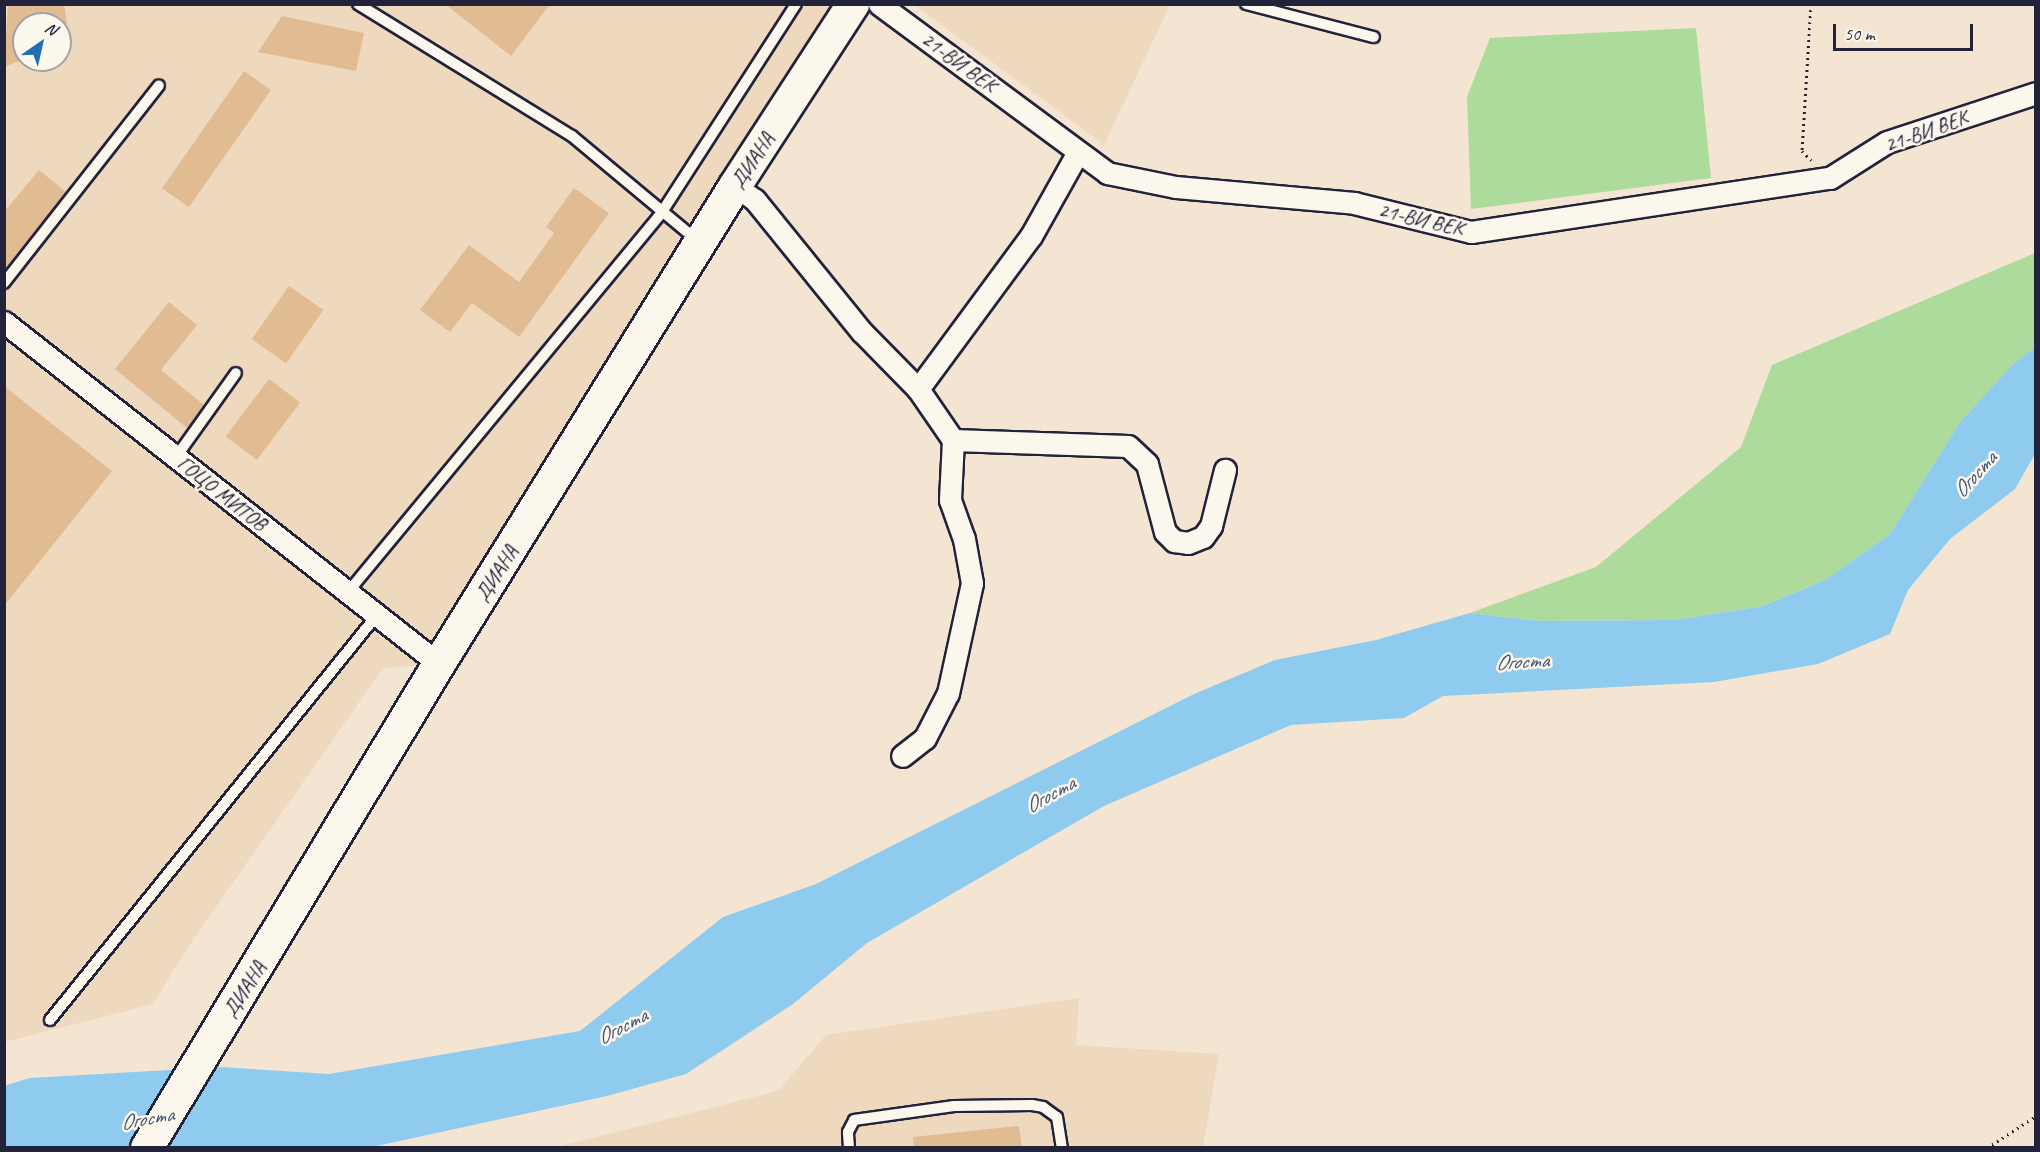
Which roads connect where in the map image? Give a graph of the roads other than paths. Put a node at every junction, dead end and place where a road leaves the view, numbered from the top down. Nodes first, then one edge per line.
1 (358, 4) edge
2 (796, 4) edge
3 (853, 4) edge
4 (879, 4) edge
5 (1246, 4) edge
6 (1374, 37) dead end
7 (159, 85) dead end
8 (2036, 93) edge
9 (1078, 152) junction
10 (735, 186) junction
11 (662, 212) junction
12 (700, 243) junction
13 (4, 283) edge
14 (4, 322) edge
15 (236, 372) dead end
16 (918, 389) junction
17 (953, 440) junction
18 (176, 457) junction
19 (1225, 470) dead end
20 (348, 592) junction
21 (377, 615) junction
22 (440, 664) junction
23 (902, 756) dead end
24 (51, 1020) dead end
25 (147, 1148) edge
26 (849, 1148) edge
27 (1062, 1148) edge

1 - 11 lane
2 - 11 lane
3 - 10 main road, ДИАНА
4 - 9 street, 21-ВИ ВЕК
5 - 6 lane
7 - 13 lane
8 - 9 street, 21-ВИ ВЕК
9 - 16 street
10 - 12 main road, ДИАНА
10 - 16 street
11 - 12 lane
11 - 20 lane
12 - 22 main road, ДИАНА
14 - 18 street, ГОЦО МИТОВ
15 - 18 lane
16 - 17 street
17 - 19 street
17 - 23 street
18 - 20 street, ГОЦО МИТОВ
20 - 21 street, ГОЦО МИТОВ
21 - 22 street, ГОЦО МИТОВ
21 - 24 lane
22 - 25 main road, ДИАНА
26 - 27 lane

